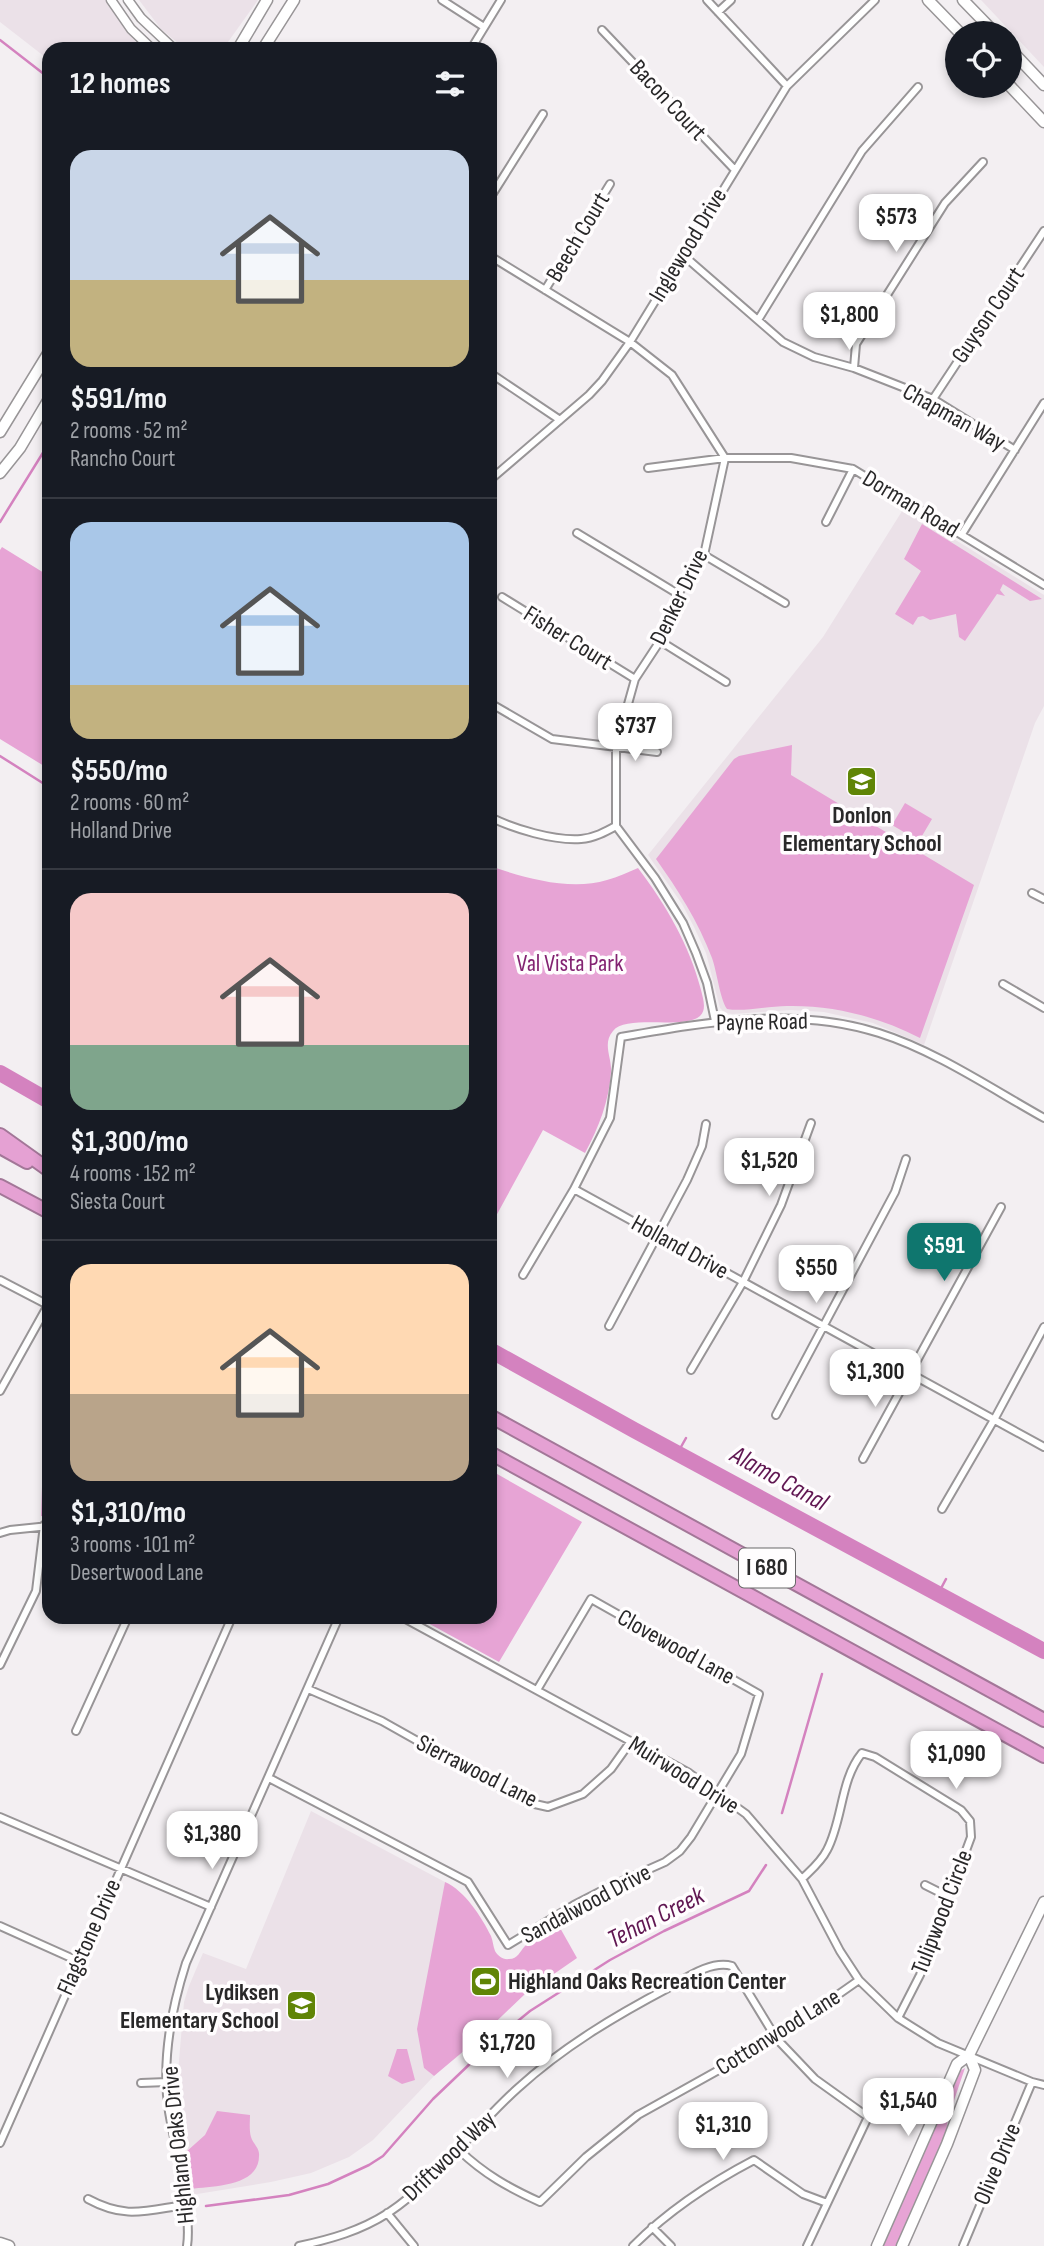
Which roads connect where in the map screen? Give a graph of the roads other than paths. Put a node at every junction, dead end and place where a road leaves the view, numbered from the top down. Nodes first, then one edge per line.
1 (111, 0) edge
2 (128, 0) edge
3 (267, 0) edge
4 (294, 0) edge
5 (442, 0) edge
6 (501, 0) edge
7 (707, 0) edge
8 (731, 0) edge
9 (875, 0) edge
10 (928, 0) edge
11 (963, 0) edge
12 (718, 12) junction
13 (948, 21) edge
14 (983, 21) edge
15 (484, 27) junction
16 (603, 30) dead end
17 (145, 42) edge
18 (167, 42) edge
19 (242, 42) edge
20 (267, 42) edge
21 (475, 42) edge
22 (1022, 62) edge
23 (1044, 85) edge
24 (788, 86) junction
25 (918, 87) dead end
26 (1021, 98) edge
27 (543, 114) dead end
28 (1044, 122) edge
29 (983, 162) dead end
30 (734, 169) junction
31 (610, 184) dead end
32 (497, 187) edge
33 (1044, 231) edge
34 (683, 255) junction
35 (497, 260) edge
36 (545, 290) junction
37 (758, 320) junction
38 (629, 342) junction
39 (42, 363) edge
40 (854, 368) junction
41 (497, 378) edge
42 (933, 399) junction
43 (1044, 403) edge
44 (42, 411) edge
45 (560, 420) junction
46 (0, 432) edge
47 (1014, 450) junction
48 (724, 458) junction
49 (648, 468) dead end
50 (853, 469) junction
51 (0, 473) edge
52 (497, 474) edge
53 (826, 522) dead end
54 (577, 533) dead end
55 (962, 534) junction
56 (704, 555) junction
57 (1044, 585) edge
58 (678, 594) junction
59 (502, 597) dead end
60 (785, 603) dead end
61 (660, 641) junction
62 (635, 679) junction
63 (726, 681) dead end
64 (497, 707) edge
65 (615, 747) junction
66 (657, 752) dead end
67 (497, 820) edge
68 (617, 826) junction
69 (1032, 893) dead end
70 (1044, 899) edge
71 (1003, 984) dead end
72 (1044, 1008) edge
73 (715, 1021) junction
74 (1044, 1118) edge
75 (811, 1123) dead end
76 (706, 1124) dead end
77 (0, 1135) edge
78 (0, 1147) edge
79 (906, 1159) dead end
80 (42, 1167) edge
81 (42, 1168) edge
82 (0, 1186) edge
83 (574, 1189) junction
84 (42, 1208) edge
85 (1000, 1208) dead end
86 (658, 1236) junction
87 (523, 1275) dead end
88 (0, 1280) edge
89 (743, 1282) junction
90 (42, 1302) edge
91 (42, 1316) edge
92 (609, 1325) dead end
93 (825, 1325) junction
94 (1044, 1327) edge
95 (1042, 1335) edge
96 (691, 1370) dead end
97 (911, 1372) junction
98 (0, 1391) edge
99 (776, 1415) dead end
100 (995, 1419) junction
101 (497, 1420) edge
102 (1044, 1447) edge
103 (497, 1457) edge
104 (863, 1459) dead end
105 (942, 1509) dead end
106 (42, 1526) edge
107 (0, 1533) edge
108 (42, 1551) edge
109 (125, 1624) edge
110 (229, 1624) edge
111 (336, 1624) edge
112 (415, 1624) edge
113 (0, 1665) edge
114 (308, 1689) junction
115 (537, 1690) junction
116 (1044, 1720) edge
117 (76, 1731) dead end
118 (631, 1741) junction
119 (1044, 1756) edge
120 (269, 1778) junction
121 (718, 1793) junction
122 (0, 1817) edge
123 (119, 1868) junction
124 (802, 1879) junction
125 (925, 1885) dead end
126 (947, 1896) junction
127 (1044, 1902) edge
128 (211, 1907) junction
129 (0, 1926) edge
130 (78, 1961) junction
131 (859, 1979) junction
132 (898, 2018) junction
133 (776, 2038) junction
134 (969, 2055) junction
135 (167, 2082) junction
136 (1032, 2082) junction
137 (141, 2083) dead end
138 (1044, 2085) edge
139 (0, 2143) edge
140 (459, 2150) junction
141 (88, 2199) dead end
142 (827, 2203) junction
143 (184, 2205) junction
144 (387, 2213) junction
145 (652, 2227) junction
146 (0, 2243) edge
147 (9, 2246) edge
148 (187, 2246) edge
149 (300, 2246) edge
150 (414, 2246) edge
151 (633, 2246) edge
152 (670, 2246) edge
153 (807, 2246) edge
154 (877, 2246) edge
155 (902, 2246) edge
156 (963, 2246) edge

1 - 17 street
2 - 18 street
3 - 19 main road
4 - 20 main road
5 - 15 street
6 - 15 street
7 - 12 street
8 - 12 street
9 - 24 street, Inglewood Drive
10 - 13 main road
11 - 14 main road
12 - 24 street
15 - 21 street
16 - 30 street, Bacon Court
22 - 23 main road
24 - 30 street, Inglewood Drive
25 - 37 street
26 - 28 main road
27 - 32 street
29 - 40 street
30 - 34 street, Inglewood Drive
31 - 36 street, Beech Court
33 - 42 street, Guyson Court
34 - 37 street, Chapman Way
34 - 38 street, Inglewood Drive
35 - 36 street
36 - 38 street
37 - 40 street, Chapman Way
38 - 45 street, Inglewood Drive
38 - 48 street
39 - 46 main road
40 - 42 street, Chapman Way
41 - 45 street
42 - 47 street, Chapman Way
43 - 47 street
44 - 51 main road
45 - 52 street, Inglewood Drive
47 - 55 street
48 - 49 street, Dorman Road
48 - 50 street, Dorman Road
48 - 56 street, Denker Drive
50 - 53 street
50 - 55 street, Dorman Road
54 - 58 street
55 - 57 street, Dorman Road
56 - 58 street, Denker Drive
56 - 60 street
58 - 61 street, Denker Drive
59 - 62 street, Fisher Court
61 - 62 street, Denker Drive
61 - 63 street
62 - 65 street, Denker Drive
64 - 65 street
65 - 66 street
65 - 68 street, Denker Drive
67 - 68 street
68 - 73 street
69 - 70 street
71 - 72 street
73 - 74 street, Payne Road
73 - 83 street, Payne Road
75 - 89 street
76 - 86 street
77 - 80 highway
78 - 81 highway
79 - 93 street
82 - 84 highway
83 - 86 street, Holland Drive
83 - 87 street
85 - 97 street
86 - 89 street, Holland Drive
86 - 92 street
88 - 90 street
89 - 93 street, Holland Drive
89 - 96 street
91 - 98 street
93 - 97 street, Holland Drive
93 - 99 street
94 - 95 street
95 - 100 street
97 - 100 street, Holland Drive
97 - 104 street
100 - 102 street, Holland Drive
100 - 105 street
101 - 116 highway, I 680
103 - 119 highway, I 680
106 - 107 street
108 - 113 street
109 - 117 street
110 - 123 street, Flagstone Drive
111 - 114 street, Highland Oaks Drive
112 - 115 street, Muirwood Drive
114 - 118 street, Sierrawood Lane
114 - 120 street, Highland Oaks Drive
115 - 118 street, Muirwood Drive
115 - 121 street, Clovewood Lane
118 - 121 street, Muirwood Drive
120 - 121 street, Sandalwood Drive
120 - 128 street, Highland Oaks Drive
121 - 124 street, Muirwood Drive
122 - 123 street
123 - 128 street
123 - 130 street, Flagstone Drive
124 - 126 street, Tulipwood Circle
124 - 131 street, Muirwood Drive
125 - 126 street
126 - 132 street, Tulipwood Circle
127 - 134 main road
128 - 135 street, Highland Oaks Drive
129 - 130 street
130 - 139 street, Flagstone Drive
131 - 132 street, Muirwood Drive
131 - 133 street, Cottonwood Lane
132 - 134 street, Muirwood Drive
133 - 140 street, Cottonwood Lane
133 - 140 street, Driftwood Way
133 - 142 street
134 - 136 street, Muirwood Drive
134 - 154 main road
134 - 155 main road
135 - 137 street
135 - 143 street, Highland Oaks Drive
136 - 138 street, Muirwood Drive
136 - 156 street, Olive Drive
140 - 144 street, Driftwood Way
141 - 143 street
142 - 145 street
142 - 153 street
143 - 148 street, Highland Oaks Drive
144 - 149 street, Driftwood Way
144 - 150 street
145 - 151 street
145 - 152 street
146 - 147 main road

